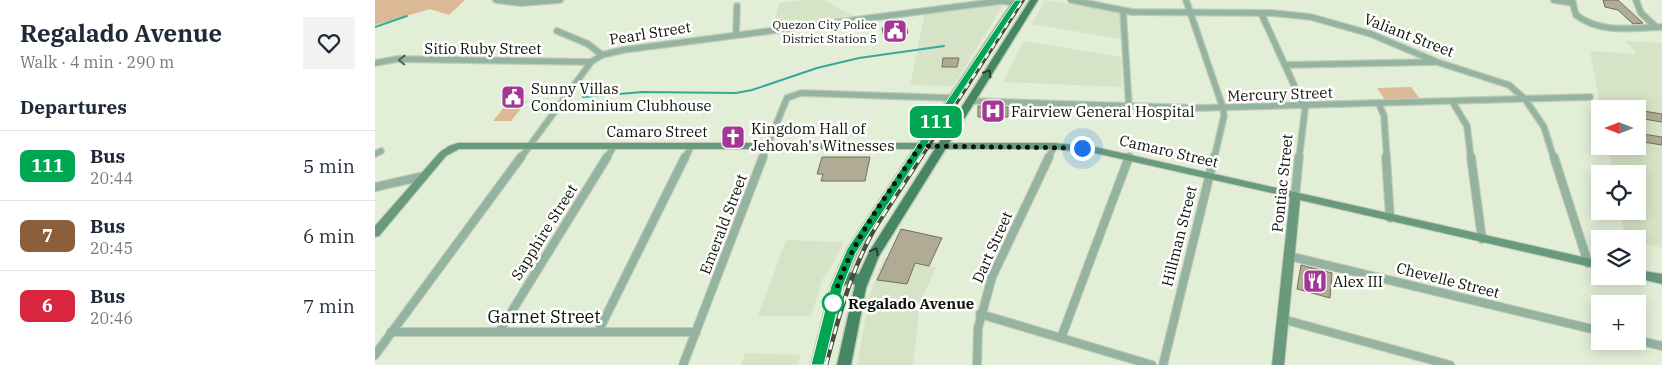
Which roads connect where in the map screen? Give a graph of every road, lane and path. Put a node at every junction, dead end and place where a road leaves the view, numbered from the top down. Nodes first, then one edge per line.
1 (496, 0) edge
2 (560, 0) edge
3 (1034, 0) edge
4 (1071, 0) edge
5 (1186, 0) edge
6 (1554, 0) edge
7 (1636, 0) edge
8 (1018, 1) edge
9 (1572, 2) edge
10 (737, 3) edge
11 (1123, 11) junction
12 (1191, 13) junction
13 (1261, 13) junction
14 (1659, 27) edge
15 (557, 31) dead end
16 (736, 35) junction
17 (602, 55) junction
18 (591, 62) junction
19 (1437, 62) junction
20 (375, 63) edge
21 (1285, 65) junction
22 (1590, 97) dead end
23 (953, 98) junction
24 (1525, 99) junction
25 (1452, 101) junction
26 (970, 102) junction
27 (1379, 104) junction
28 (1303, 105) junction
29 (1129, 107) junction
30 (1223, 108) junction
31 (530, 146) junction
32 (614, 146) junction
33 (691, 146) junction
34 (767, 146) junction
35 (920, 146) junction
36 (941, 146) junction
37 (1053, 146) junction
38 (1129, 157) junction
39 (425, 176) junction
40 (1208, 176) junction
41 (375, 187) edge
42 (1295, 196) junction
43 (1390, 218) junction
44 (375, 233) edge
45 (1482, 238) junction
46 (1289, 256) junction
47 (1588, 263) junction
48 (1591, 264) edge
49 (844, 266) junction
50 (866, 271) junction
51 (1646, 276) edge
52 (1662, 279) edge
53 (839, 281) junction
54 (861, 284) junction
55 (980, 314) junction
56 (1282, 319) junction
57 (1591, 329) edge
58 (391, 332) junction
59 (499, 332) junction
60 (598, 332) junction
61 (696, 332) junction
62 (1061, 338) junction
63 (1646, 342) edge
64 (1662, 346) edge
65 (375, 354) edge
66 (683, 365) edge
67 (818, 365) edge
68 (844, 365) edge
69 (977, 365) edge
70 (1152, 365) edge
71 (1163, 365) edge
72 (1277, 365) edge
73 (1450, 365) edge

1 - 2 street
26 -> 3 main road
4 - 11 street, Valiant Street
5 - 12 street, Hillman Street
6 - 9 street
7 - 14 street
8 - 16 street, Pearl Street
8 - 23 main road
9 - 14 street
10 - 16 street
11 - 12 street, Valiant Street
11 - 29 street
12 - 13 street, Valiant Street
12 - 30 street, Hillman Street
13 - 19 street, Valiant Street
13 - 21 street, Pontiac Street
15 - 17 street
16 - 17 street, Pearl Street
17 - 18 street, Pearl Street
18 -> 20 street, Sitio Ruby Street
18 - 31 street, Pearl Street
19 - 21 street
19 - 24 street, Valiant Street
21 - 28 street, Pontiac Street
22 - 24 street, Mercury Street
23 - 34 street, Emerald Street
23 - 35 main road
24 - 25 street, Mercury Street
24 - 47 street, Valiant Street
25 - 27 street, Mercury Street
25 - 45 street
26 - 29 street, Mercury Street
26 - 36 main road
27 - 28 street, Mercury Street
27 - 43 street
28 - 30 street, Mercury Street
28 - 42 street, Pontiac Street
29 - 30 street, Mercury Street
30 - 40 street, Hillman Street
31 - 32 street, Camaro Street
31 - 39 street, Camaro Street
31 - 58 street, Pearl Street
32 - 33 street, Camaro Street
32 - 59 street, Sapphire Street
33 - 34 street, Camaro Street
33 - 60 street
34 - 35 street, Camaro Street
34 - 61 street, Emerald Street
35 - 36 street, Camaro Street
35 - 49 main road
36 - 37 street, Camaro Street
50 -> 36 main road
37 - 38 street, Camaro Street
37 - 55 street, Dart Street
38 - 40 street, Camaro Street
38 - 62 street
39 - 41 street
39 - 44 street
40 - 42 street, Camaro Street
40 - 71 street, Hillman Street
42 - 43 street, Camaro Street
42 - 46 street, Pontiac Street
43 - 45 street, Camaro Street
45 - 47 street, Camaro Street
46 - 56 street, Pontiac Street
46 - 57 street, Chevelle Street
47 - 48 street, Camaro Street
49 - 50 main road
49 - 53 main road
50 - 54 main road
51 - 52 street
53 - 54 main road
53 - 67 main road
54 - 68 main road
55 - 62 street
55 - 69 street, Dart Street
56 - 72 street, Pontiac Street
56 - 73 street
58 - 59 street, Garnet Street
58 - 65 street, Pearl Street
59 - 60 street, Garnet Street
60 - 61 street, Garnet Street
61 - 66 street, Emerald Street
62 - 70 street
63 - 64 street

